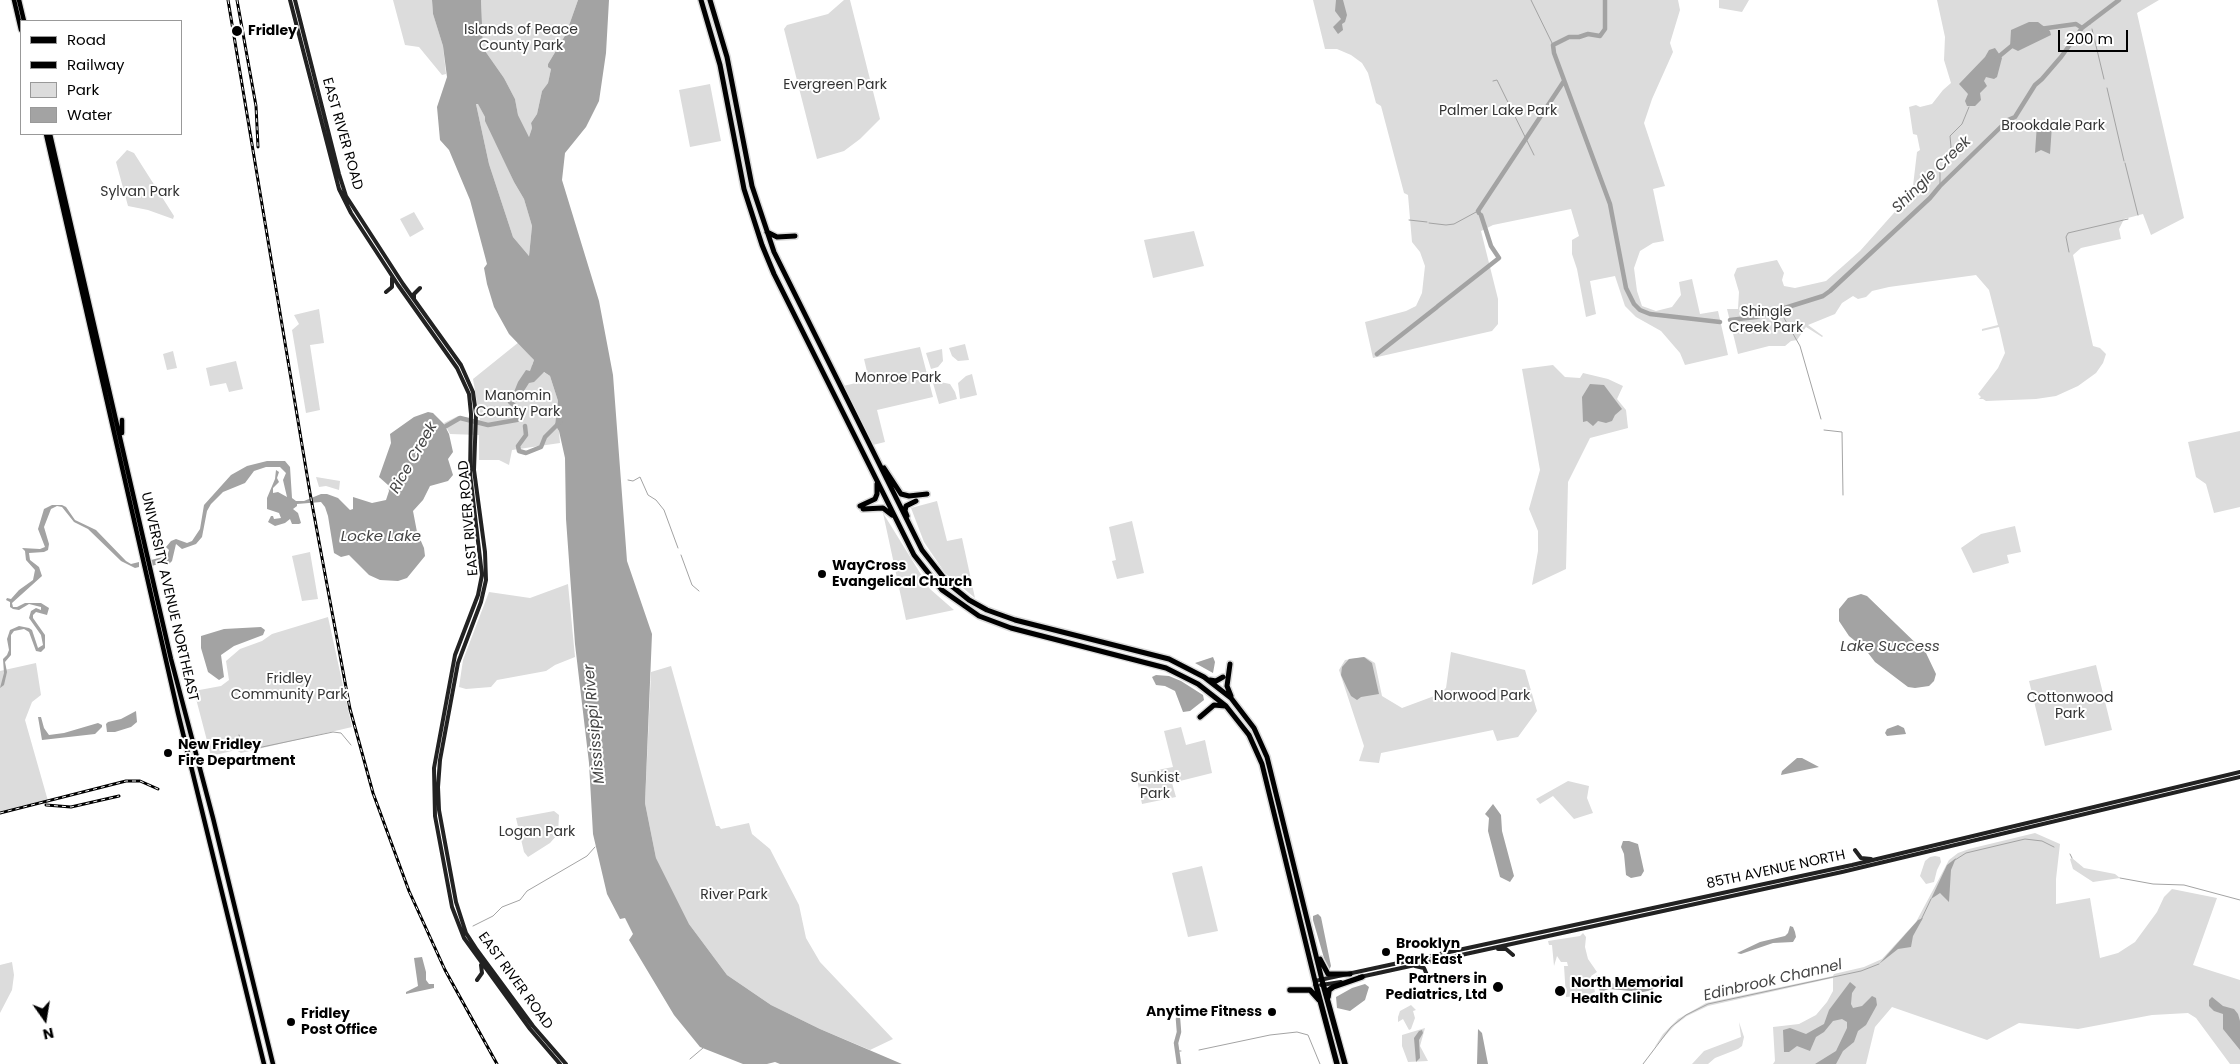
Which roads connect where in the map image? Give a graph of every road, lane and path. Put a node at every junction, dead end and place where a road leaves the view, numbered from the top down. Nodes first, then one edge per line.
1 (14, 0) edge
2 (19, 0) edge
3 (290, 0) edge
4 (295, 0) edge
5 (701, 0) edge
6 (710, 0) edge
7 (24, 20) edge
8 (20, 26) edge
9 (46, 135) edge
10 (50, 135) edge
11 (766, 230) junction
12 (795, 236) dead end
13 (390, 273) junction
14 (420, 288) dead end
15 (386, 292) dead end
16 (415, 302) junction
17 (474, 419) junction
18 (122, 420) dead end
19 (473, 426) junction
20 (122, 442) junction
21 (872, 451) junction
22 (876, 479) junction
23 (926, 494) dead end
24 (916, 500) dead end
25 (897, 521) junction
26 (924, 553) junction
27 (1230, 664) dead end
28 (1224, 677) dead end
29 (1210, 680) junction
30 (1229, 709) junction
31 (1200, 717) dead end
32 (1252, 725) junction
33 (2240, 772) edge
34 (2240, 777) edge
35 (1855, 850) dead end
36 (1888, 856) junction
37 (1313, 942) junction
38 (1464, 954) junction
39 (1513, 955) dead end
40 (480, 963) junction
41 (1396, 968) junction
42 (1350, 974) junction
43 (1427, 974) dead end
44 (1362, 977) junction
45 (477, 980) dead end
46 (1319, 983) junction
47 (1290, 990) dead end
48 (1321, 1004) junction
49 (1330, 1011) junction
50 (264, 1064) edge
51 (273, 1064) edge
52 (560, 1064) edge
53 (566, 1064) edge
54 (1337, 1064) edge
55 (1345, 1064) edge

1 - 8 main road
2 - 7 main road
3 - 13 main road, EAST RIVER ROAD
4 - 16 main road, EAST RIVER ROAD
5 - 22 highway
6 - 11 highway
9 - 50 main road, UNIVERSITY AVENUE NORTHEAST
10 - 20 main road, UNIVERSITY AVENUE NORTHEAST
11 - 12 highway
11 - 21 highway
13 - 15 main road
13 - 17 main road, EAST RIVER ROAD
14 - 16 main road
16 - 17 main road, EAST RIVER ROAD
17 - 19 main road, EAST RIVER ROAD
18 - 20 main road
19 - 40 main road, EAST RIVER ROAD
19 - 53 main road, EAST RIVER ROAD
20 - 51 main road, UNIVERSITY AVENUE NORTHEAST
21 - 23 highway
21 - 26 highway
22 - 25 highway
22 - 25 highway
24 - 26 highway
25 - 30 highway
26 - 29 highway
27 - 32 highway
28 - 29 highway
29 - 32 highway
30 - 31 highway
30 - 46 highway
32 - 37 highway
33 - 36 main road, 85TH AVENUE NORTH
34 - 38 main road, 85TH AVENUE NORTH
35 - 36 main road
36 - 42 main road, 85TH AVENUE NORTH
37 - 42 highway
37 - 46 highway
38 - 39 main road
38 - 41 main road, 85TH AVENUE NORTH
40 - 45 main road
40 - 52 main road, EAST RIVER ROAD
41 - 43 main road
41 - 44 main road, 85TH AVENUE NORTH
42 - 46 main road, 85TH AVENUE NORTH
44 - 46 main road, 85TH AVENUE NORTH
44 - 49 highway
46 - 48 highway
46 - 49 highway
47 - 48 highway
48 - 54 highway
49 - 55 highway

